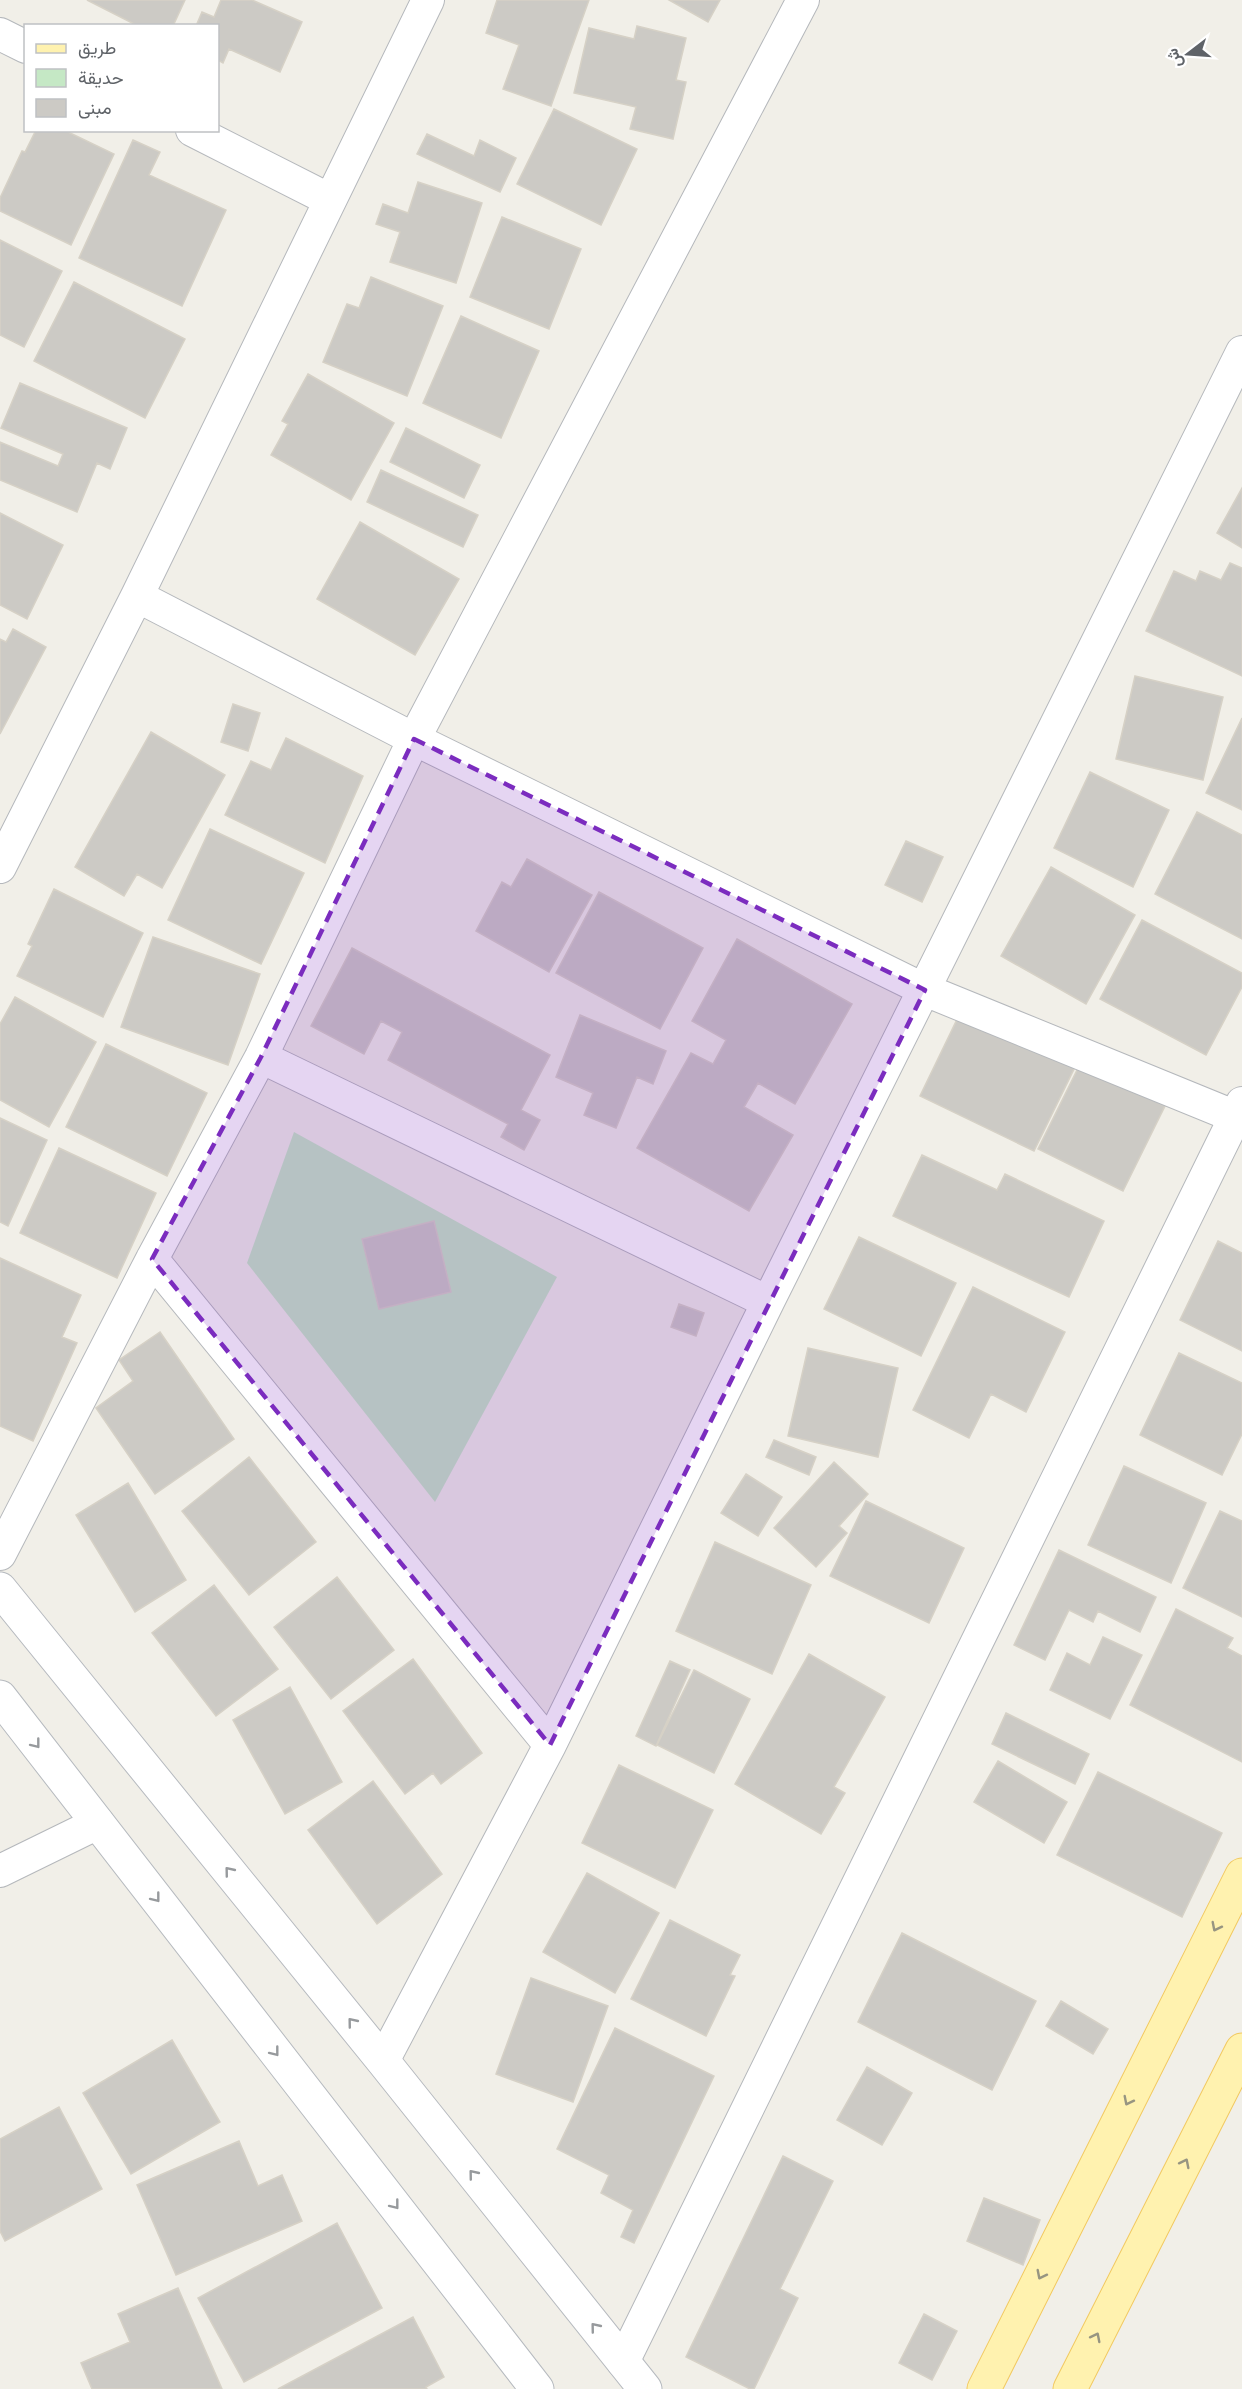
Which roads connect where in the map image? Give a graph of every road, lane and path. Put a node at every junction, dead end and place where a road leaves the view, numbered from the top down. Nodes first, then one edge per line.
1 (428, 0) edge
2 (803, 0) edge
3 (0, 34) edge
4 (24, 46) edge
5 (196, 132) edge
6 (330, 200) junction
7 (1242, 352) edge
8 (137, 597) junction
9 (414, 739) junction
10 (0, 867) edge
11 (925, 990) junction
12 (261, 1057) junction
13 (1239, 1110) edge
14 (152, 1259) junction
15 (768, 1302) junction
16 (0, 1554) edge
17 (0, 1589) edge
18 (0, 1697) edge
19 (550, 1745) junction
20 (98, 1823) junction
21 (0, 1871) edge
22 (1242, 1875) edge
23 (1242, 2050) edge
24 (383, 2061) junction
25 (623, 2362) junction
26 (537, 2389) edge
27 (645, 2389) edge
28 (984, 2389) edge
29 (1070, 2389) edge

1 - 6 street
2 - 9 street
3 - 4 street
5 - 6 street
6 - 8 street
7 - 11 street
8 - 9 street
8 - 10 street
9 - 11 street
9 - 12 street
11 - 13 street
11 - 15 street
12 - 14 street
12 - 15 street
13 - 25 street
14 - 16 street
14 - 19 street
15 - 19 street
24 -> 17 street
18 -> 20 street
19 - 24 street
20 - 21 street
20 -> 26 street
22 -> 28 main road
29 -> 23 main road
25 -> 24 street
25 - 27 street

